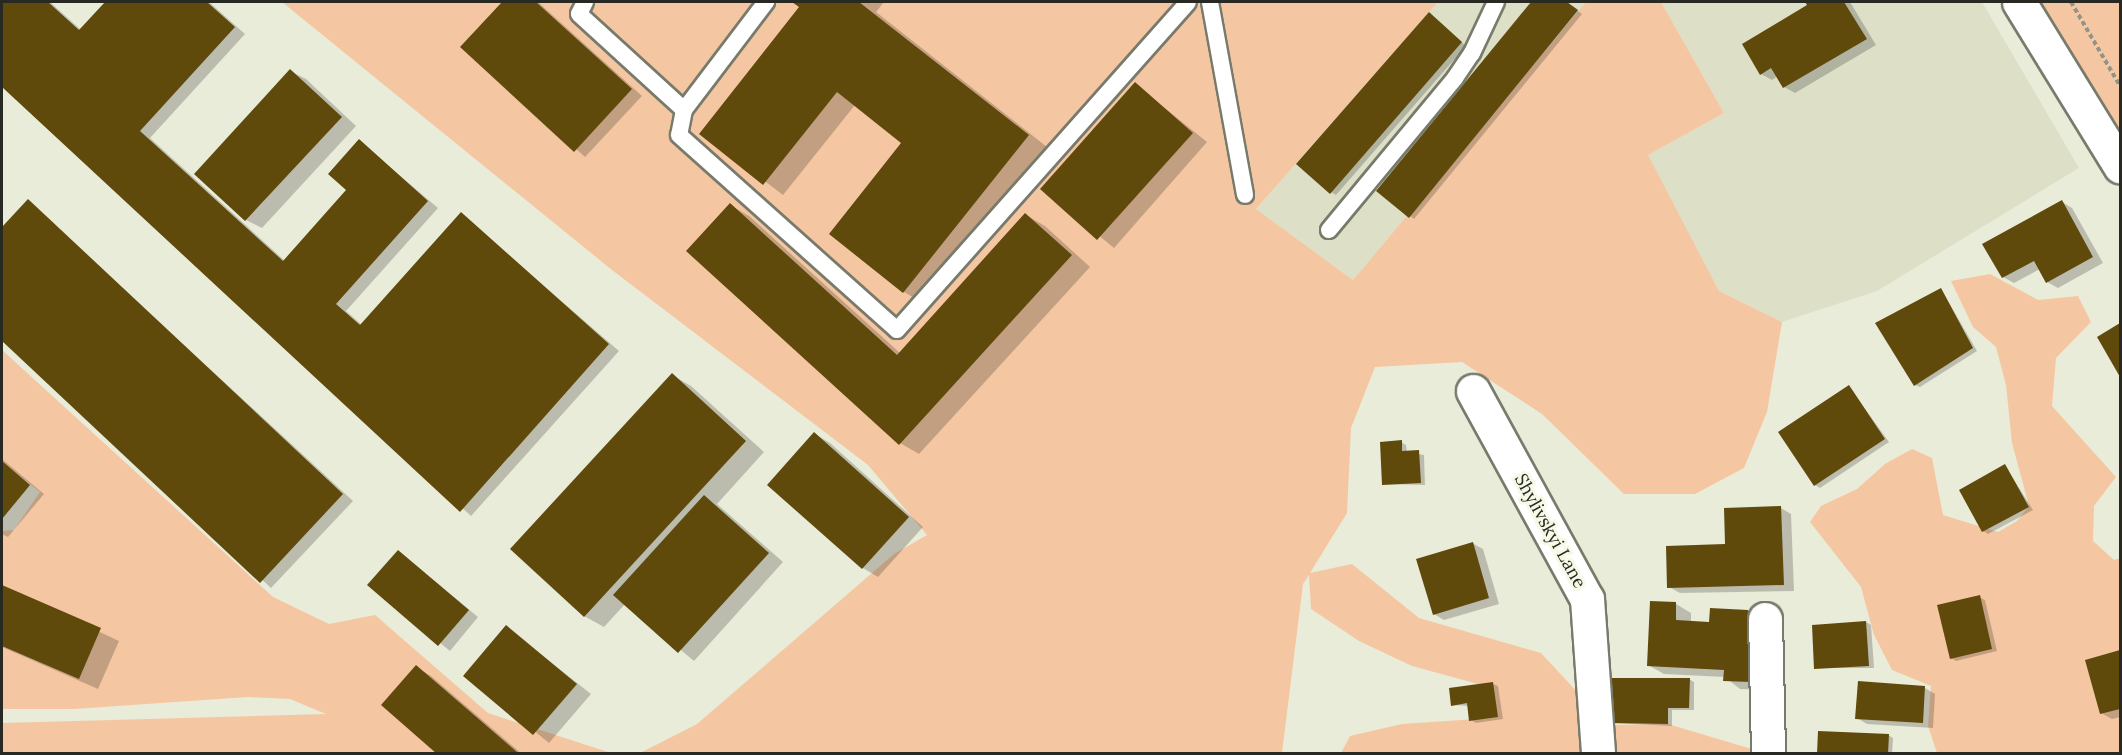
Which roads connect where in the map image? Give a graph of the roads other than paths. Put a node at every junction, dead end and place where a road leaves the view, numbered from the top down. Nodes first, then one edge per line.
1 (585, 2) edge
2 (766, 2) edge
3 (1188, 2) edge
4 (1210, 2) edge
5 (1496, 2) edge
6 (2019, 2) edge
7 (684, 110) junction
8 (2121, 166) edge
9 (1245, 195) dead end
10 (1329, 230) dead end
11 (1473, 391) dead end
12 (1765, 619) dead end
13 (1598, 753) edge
14 (1768, 753) edge

1 - 7 lane
2 - 7 lane
3 - 7 lane
4 - 9 lane
5 - 10 lane
6 - 8 street
11 - 13 street, Shylivskyi Lane
12 - 14 street

